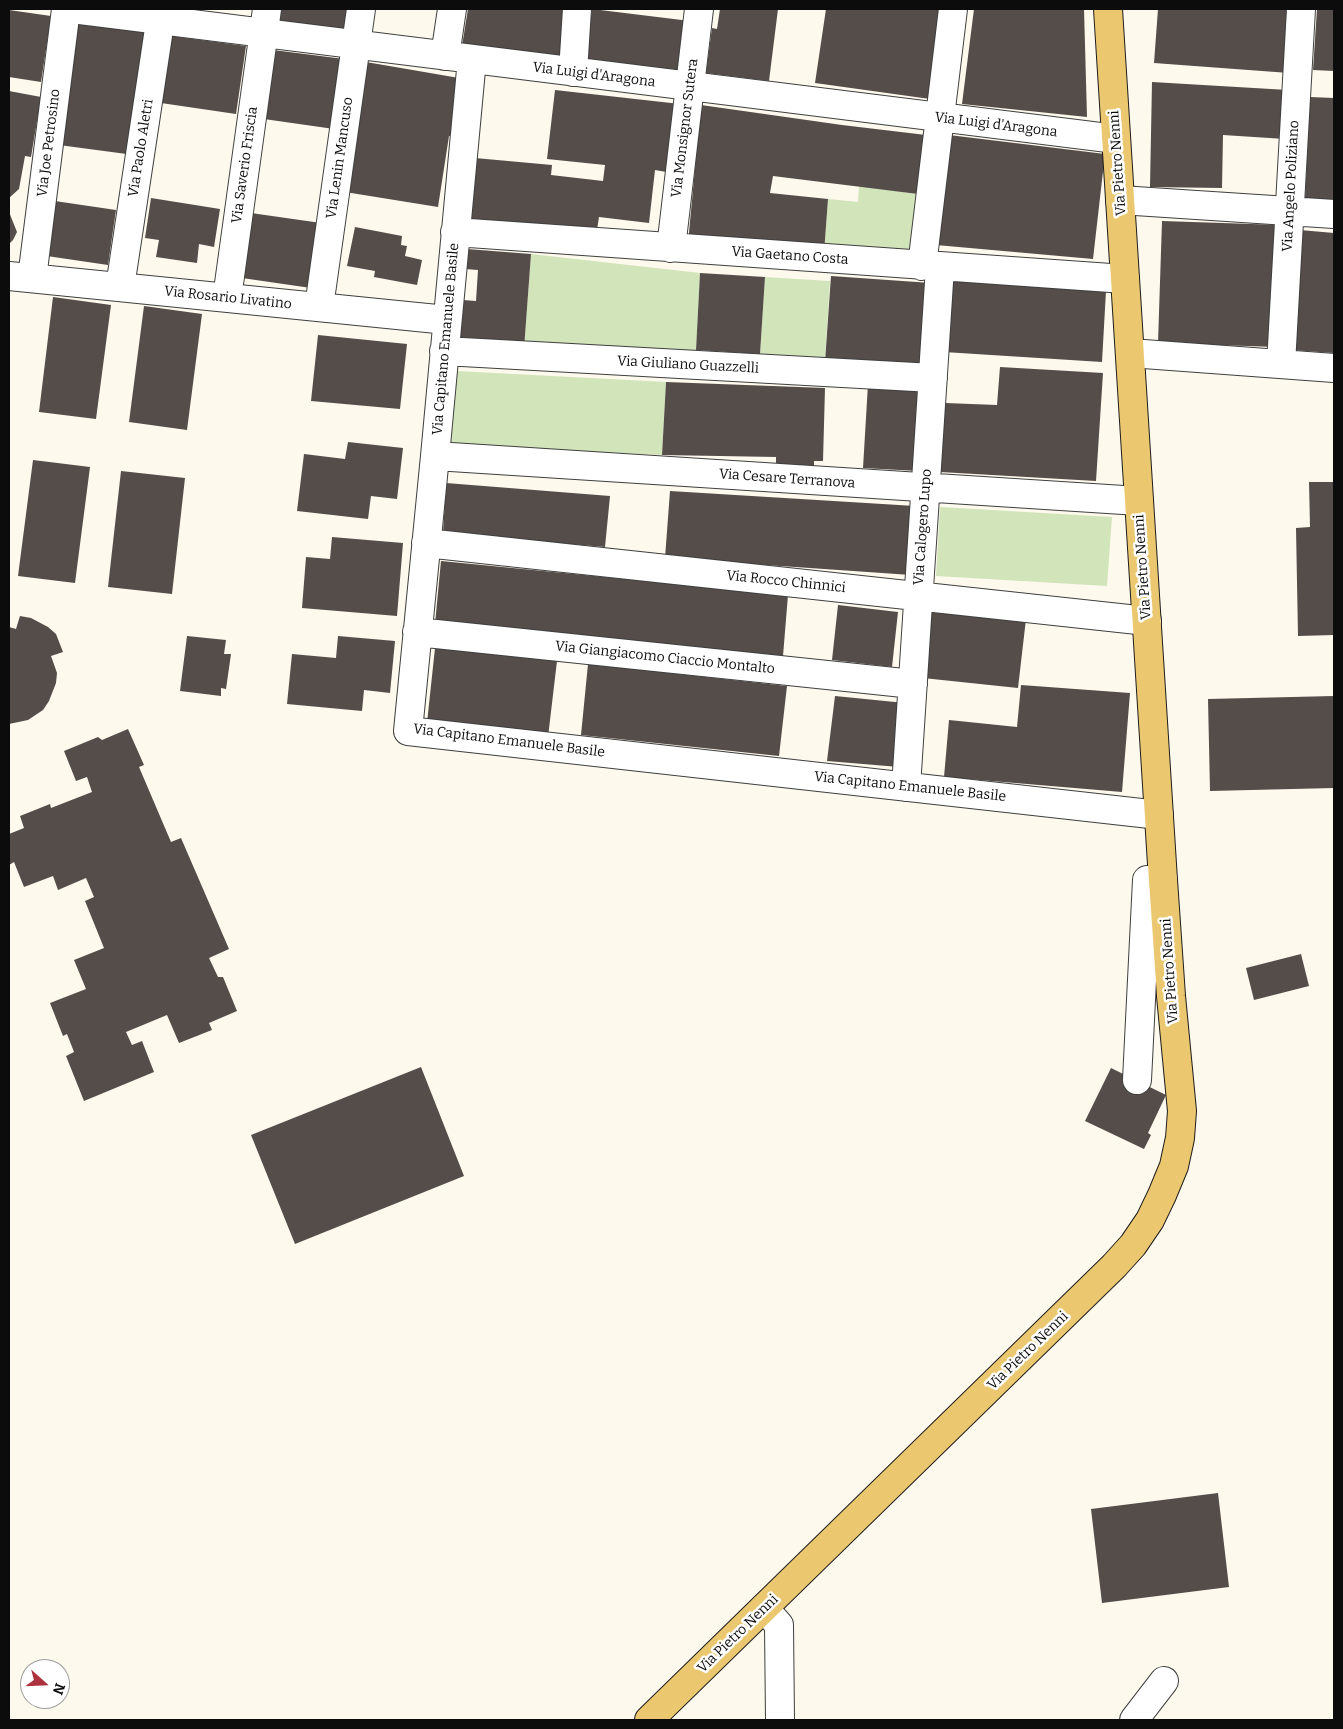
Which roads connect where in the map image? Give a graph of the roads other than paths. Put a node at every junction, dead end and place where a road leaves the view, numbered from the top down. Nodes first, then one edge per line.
1 (66, 9) edge
2 (72, 9) edge
3 (361, 9) edge
4 (452, 9) edge
5 (577, 9) edge
6 (699, 9) edge
7 (953, 9) edge
8 (1108, 9) edge
9 (1301, 9) edge
10 (161, 14) edge
11 (265, 21) edge
12 (356, 44) junction
13 (445, 56) junction
14 (472, 59) junction
15 (573, 72) junction
16 (690, 86) junction
17 (940, 118) junction
18 (1116, 139) junction
19 (1120, 200) junction
20 (1290, 211) junction
21 (1334, 214) edge
22 (455, 232) junction
23 (671, 248) junction
24 (931, 266) junction
25 (21, 277) edge
26 (1125, 279) junction
27 (120, 287) junction
28 (227, 298) junction
29 (319, 307) junction
30 (447, 320) junction
31 (444, 351) junction
32 (1130, 353) junction
33 (1281, 364) junction
34 (1334, 368) edge
35 (933, 378) junction
36 (435, 456) junction
37 (926, 488) junction
38 (1139, 501) junction
39 (426, 543) junction
40 (919, 596) junction
41 (1147, 621) junction
42 (417, 632) junction
43 (913, 684) junction
44 (906, 787) junction
45 (1159, 815) junction
46 (1163, 880) junction
47 (1137, 1080) dead end
48 (764, 1608) junction
49 (1164, 1682) dead end
50 (649, 1720) edge
51 (780, 1720) edge
52 (1134, 1720) edge

1 - 25 street, Via Joe Petrosino
2 - 10 street, Via Luigi d'Aragona
3 - 12 street, Via Lenin Mancuso
4 - 13 street
5 - 15 street
6 - 16 street, Via Monsignor Sutera
7 - 17 street, Via Calogero Lupo
8 - 18 main road, Via Pietro Nenni
9 - 20 street, Via Angelo Poliziano
10 - 11 street, Via Luigi d'Aragona
10 - 27 street, Via Paolo Aletri
11 - 12 street, Via Luigi d'Aragona
11 - 28 street, Via Saverio Friscia
12 - 13 street, Via Luigi d'Aragona
12 - 29 street, Via Lenin Mancuso
13 - 14 street, Via Luigi d'Aragona
14 - 15 street, Via Luigi d'Aragona
14 - 22 street, Via Capitano Emanuele Basile
15 - 16 street, Via Luigi d'Aragona
16 - 17 street, Via Luigi d'Aragona
16 - 23 street, Via Monsignor Sutera
17 - 18 street, Via Luigi d'Aragona
17 - 24 street, Via Calogero Lupo
18 - 19 main road, Via Pietro Nenni
19 - 20 street
19 - 26 main road, Via Pietro Nenni
20 - 21 street
20 - 33 street, Via Angelo Poliziano
22 - 23 street, Via Gaetano Costa
22 - 30 street, Via Capitano Emanuele Basile
23 - 24 street, Via Gaetano Costa
24 - 26 street, Via Gaetano Costa
24 - 35 street, Via Calogero Lupo
25 - 27 street, Via Rosario Livatino
26 - 32 main road, Via Pietro Nenni
27 - 28 street, Via Rosario Livatino
28 - 29 street, Via Rosario Livatino
29 - 30 street, Via Rosario Livatino
30 - 31 street, Via Capitano Emanuele Basile
31 - 35 street, Via Giuliano Guazzelli
31 - 36 street, Via Capitano Emanuele Basile
32 - 33 street
32 - 38 main road, Via Pietro Nenni
33 - 34 street
35 - 37 street, Via Calogero Lupo
36 - 37 street, Via Cesare Terranova
36 - 39 street, Via Capitano Emanuele Basile
37 - 38 street, Via Cesare Terranova
37 - 40 street, Via Calogero Lupo
38 - 41 main road, Via Pietro Nenni
39 - 40 street, Via Rocco Chinnici
39 - 42 street, Via Capitano Emanuele Basile
40 - 41 street, Via Rocco Chinnici
40 - 43 street, Via Calogero Lupo
41 - 45 main road, Via Pietro Nenni
42 - 43 street, Via Giangiacomo Ciaccio Montalto
42 - 44 street, Via Capitano Emanuele Basile
43 - 44 street, Via Calogero Lupo
44 - 45 street, Via Capitano Emanuele Basile
45 - 46 main road, Via Pietro Nenni
46 - 47 street
46 - 48 main road, Via Pietro Nenni
48 - 50 main road, Via Pietro Nenni
48 - 51 street
49 - 52 street

